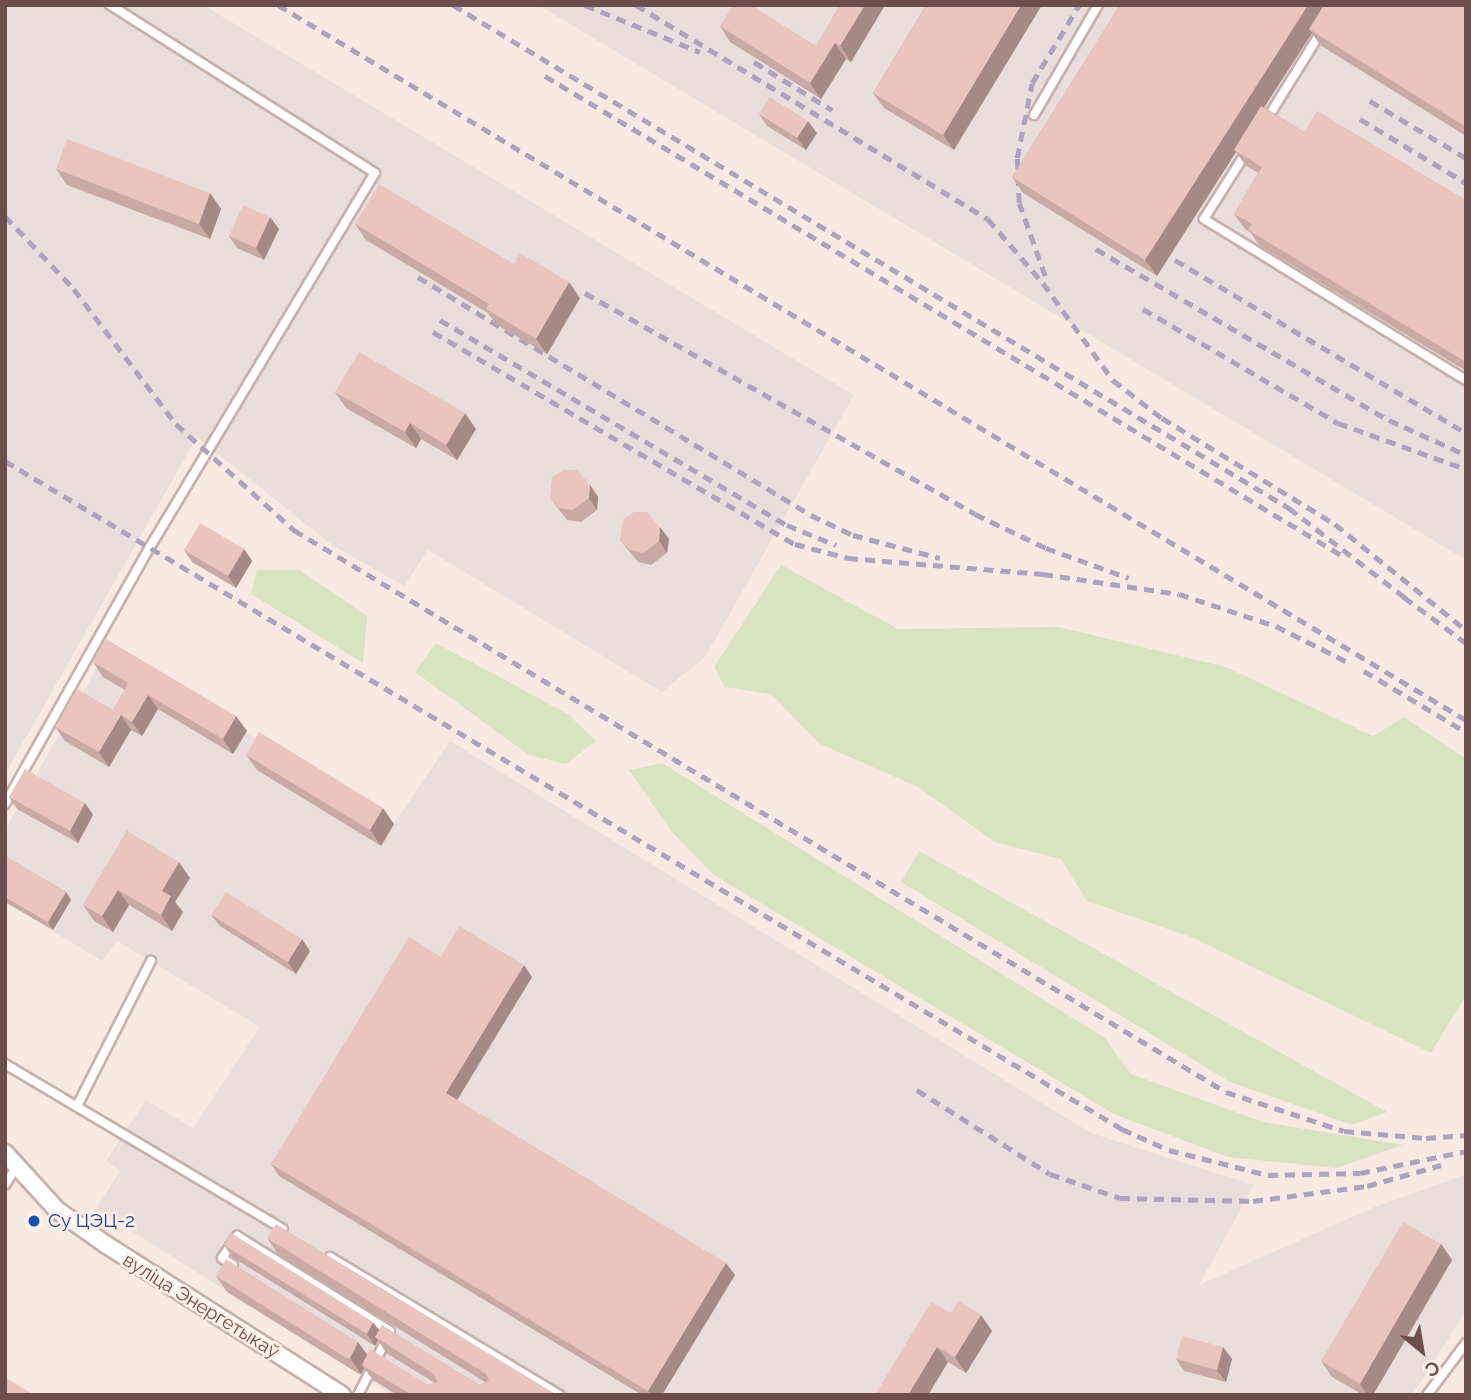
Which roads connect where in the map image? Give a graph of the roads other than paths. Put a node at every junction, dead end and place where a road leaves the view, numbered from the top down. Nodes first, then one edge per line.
1 (110, 5) edge
2 (1098, 5) edge
3 (1330, 16) edge
4 (1034, 115) dead end
5 (1260, 129) edge
6 (1253, 141) edge
7 (1466, 380) edge
8 (5, 804) edge
9 (151, 961) dead end
10 (5, 1064) edge
11 (76, 1106) junction
12 (5, 1153) edge
13 (17, 1166) junction
14 (5, 1185) edge
15 (289, 1233) edge
16 (324, 1254) edge
17 (244, 1272) edge
18 (390, 1331) junction
19 (402, 1338) edge
20 (1466, 1343) edge
21 (366, 1350) edge
22 (378, 1357) junction
23 (388, 1363) edge
24 (342, 1395) edge
25 (358, 1395) edge
26 (560, 1395) edge
27 (1427, 1395) edge

1 - 8 lane
2 - 4 lane
3 - 5 lane
6 - 7 lane
9 - 11 lane
10 - 11 lane
11 - 15 lane
12 - 13 street, вуліца Энергетыкаў
13 - 14 lane
13 - 24 street, вуліца Энергетыкаў
16 - 26 lane
17 - 18 lane
18 - 19 lane
18 - 22 lane
20 - 27 lane
21 - 22 lane
22 - 23 lane
22 - 25 lane

